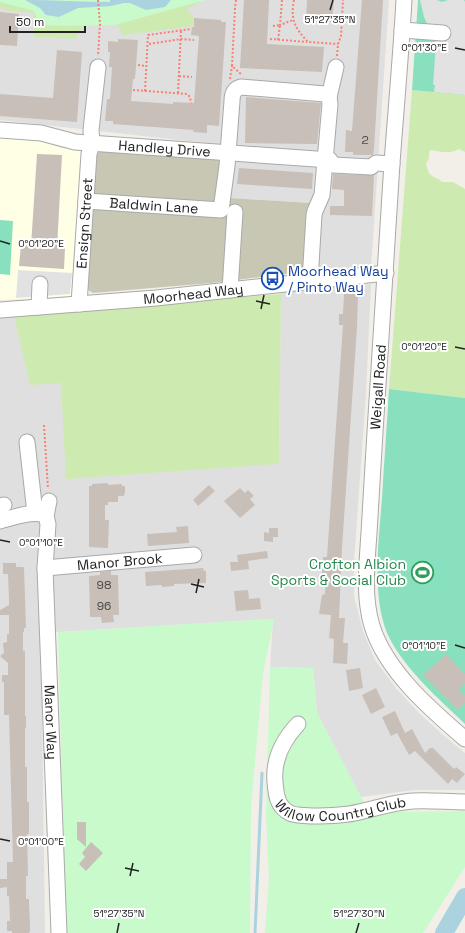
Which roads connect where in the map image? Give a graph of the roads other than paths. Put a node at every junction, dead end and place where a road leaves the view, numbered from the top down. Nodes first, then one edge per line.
1 (404, 0) edge
2 (402, 30) junction
3 (443, 33) dead end
4 (98, 67) road end
5 (336, 67) road end
6 (329, 97) junction
7 (0, 130) edge
8 (92, 143) junction
9 (227, 152) junction
10 (327, 160) junction
11 (392, 164) junction
12 (86, 201) junction
13 (228, 211) junction
14 (386, 273) junction
15 (310, 281) junction
16 (40, 284) dead end
17 (230, 290) junction
18 (79, 304) junction
19 (38, 307) junction
20 (0, 310) edge
21 (27, 442) dead end
22 (43, 511) junction
23 (0, 521) edge
24 (194, 555) dead end
25 (45, 568) junction
26 (298, 724) dead end
27 (465, 739) edge
28 (465, 802) edge
29 (59, 933) edge

1 - 2 street, Weigall Road
2 - 3 street
2 - 11 street, Weigall Road
4 - 8 street, Ensign Street
5 - 6 street
6 - 9 street
6 - 10 street
7 - 8 street, Handley Drive
8 - 9 street, Handley Drive
8 - 12 street, Ensign Street
9 - 10 street, Handley Drive
9 - 13 street
10 - 11 street, Handley Drive
10 - 15 street
11 - 14 street, Weigall Road
12 - 13 street, Baldwin Lane
12 - 18 street, Ensign Street
13 - 17 street
14 - 15 street, Moorhead Way
14 - 27 street, Weigall Road
15 - 17 street, Moorhead Way
16 - 19 street
17 - 18 street, Moorhead Way
18 - 19 street, Moorhead Way
19 - 20 street, Moorhead Way
21 - 22 street, Manor Way
22 - 23 street
22 - 25 street, Manor Way
24 - 25 street, Manor Brook
25 - 29 street, Manor Way
26 - 28 street, Willow Country Club

